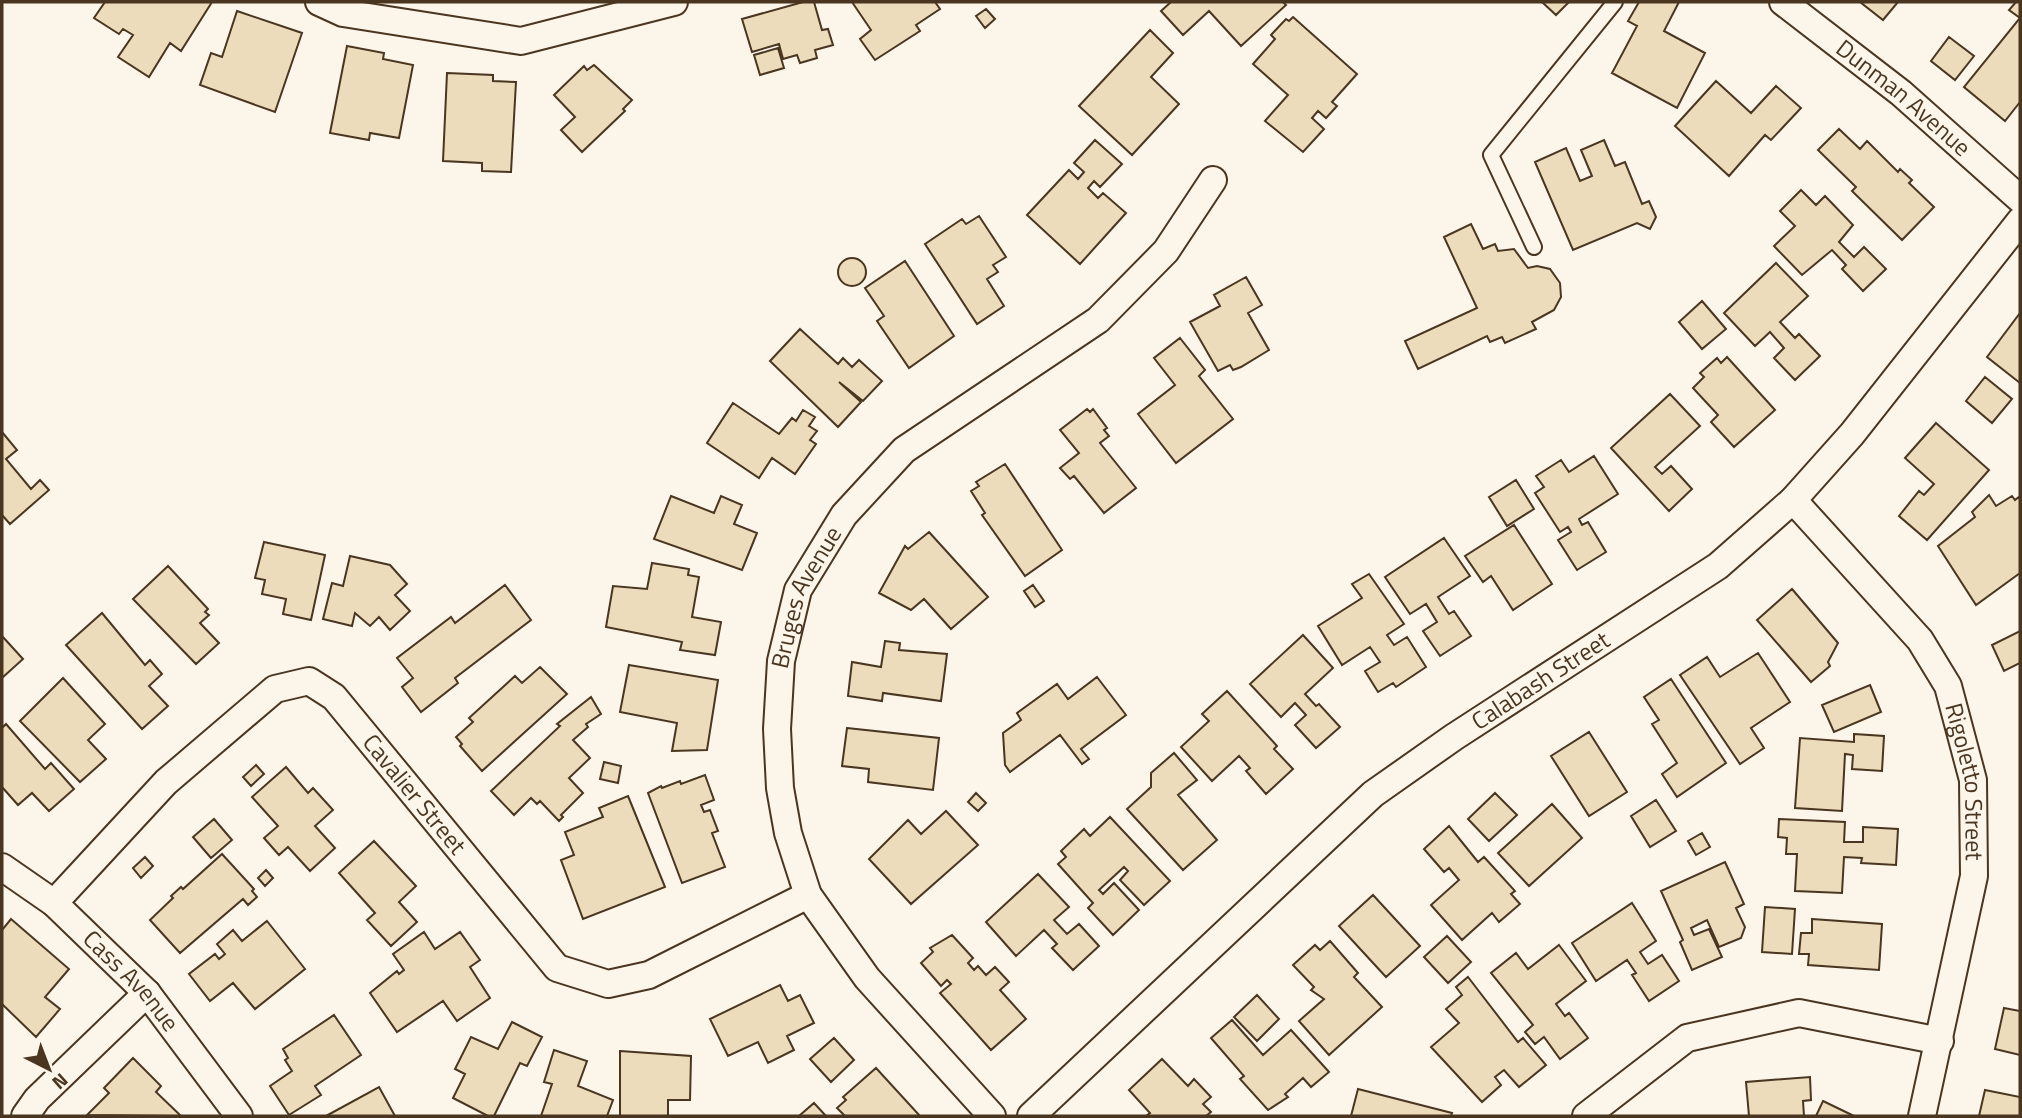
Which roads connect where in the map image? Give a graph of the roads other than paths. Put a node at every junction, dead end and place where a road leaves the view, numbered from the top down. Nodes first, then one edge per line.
1 (319, 2) edge
2 (674, 2) edge
3 (1615, 2) edge
4 (1783, 2) edge
5 (1213, 180) dead end
6 (2020, 199) edge
7 (2020, 220) edge
8 (1534, 247) dead end
9 (1793, 500) junction
10 (2, 866) edge
11 (808, 895) junction
12 (54, 903) junction
13 (147, 993) junction
14 (1940, 1041) junction
15 (24, 1116) edge
16 (239, 1116) edge
17 (992, 1116) edge
18 (1031, 1116) edge
19 (1586, 1116) edge
20 (1922, 1116) edge

1 - 2 street
3 - 8 lane
4 - 6 street, Dunman Avenue
5 - 11 street, Bruges Avenue
7 - 9 street, Calabash Street
9 - 14 street, Rigoletto Street
9 - 18 street, Calabash Street
10 - 12 street, Cass Avenue
11 - 12 street, Cavalier Street
11 - 17 street, Bruges Avenue
12 - 13 street, Cass Avenue
13 - 15 street
13 - 16 street, Cass Avenue
14 - 19 street
14 - 20 street, Rigoletto Street

